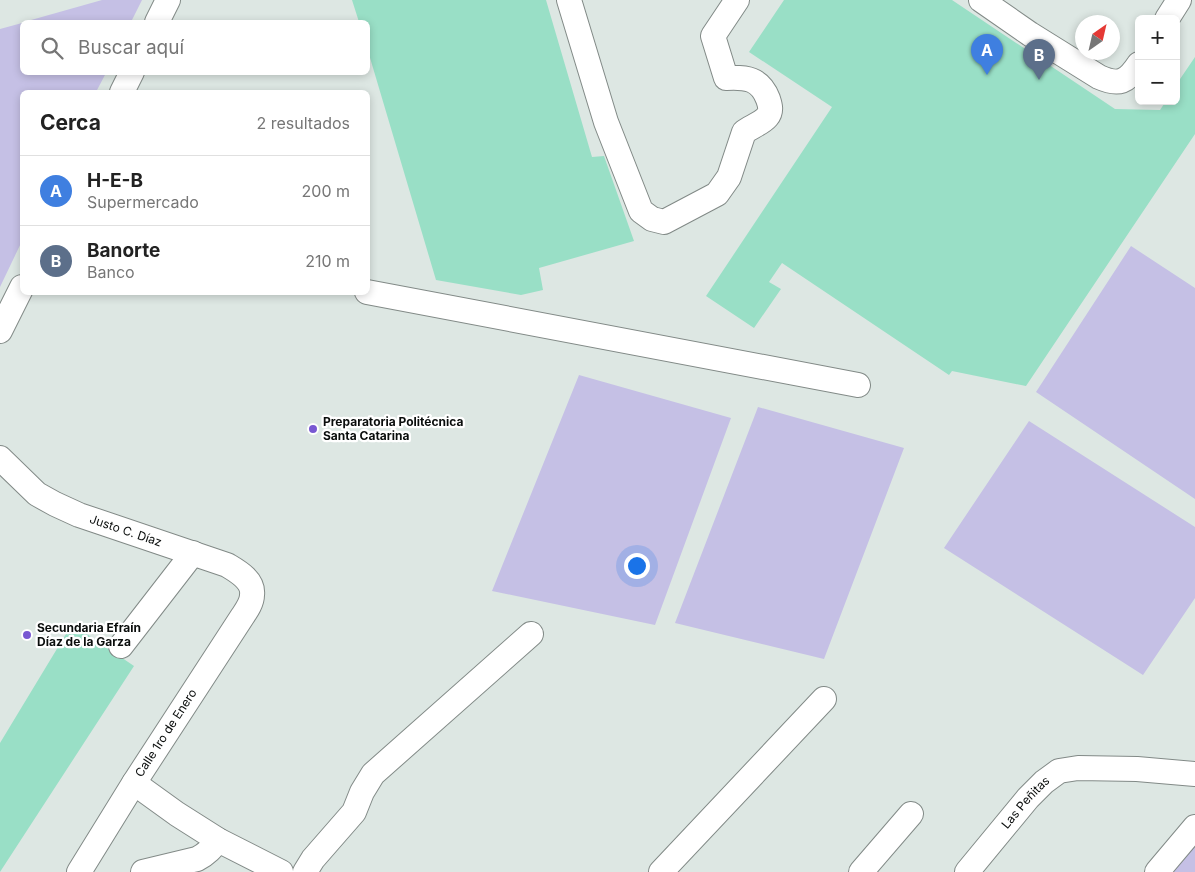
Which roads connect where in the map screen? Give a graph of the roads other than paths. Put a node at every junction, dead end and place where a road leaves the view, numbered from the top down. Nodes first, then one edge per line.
1 (168, 0) edge
2 (569, 0) edge
3 (737, 0) edge
4 (981, 0) edge
5 (1179, 0) edge
6 (1170, 15) edge
7 (158, 20) edge
8 (1135, 70) edge
9 (130, 75) edge
10 (123, 90) edge
11 (20, 291) edge
12 (370, 293) edge
13 (0, 331) edge
14 (858, 385) dead end
15 (0, 458) edge
16 (193, 552) junction
17 (253, 594) joint
18 (531, 634) dead end
19 (121, 646) dead end
20 (824, 699) dead end
21 (1195, 774) edge
22 (134, 783) junction
23 (911, 814) dead end
24 (1195, 827) edge
25 (218, 840) junction
26 (79, 872) edge
27 (143, 872) edge
28 (281, 872) edge
29 (305, 872) edge
30 (661, 872) edge
31 (861, 872) edge
32 (967, 872) edge
33 (1157, 872) edge

1 - 7 street
2 - 3 street
4 - 8 street
5 - 6 street
9 - 10 street
11 - 13 street
12 - 14 street
15 - 16 street, Justo C. Díaz
16 - 17 street, Justo C. Díaz
16 - 19 street
17 - 22 street, Calle 1ro de Enero
18 - 29 street
20 - 30 street
21 - 32 street, Las Peñitas
22 - 25 street
22 - 26 street, Calle 1ro de Enero
23 - 31 street
24 - 33 street
25 - 27 street
25 - 28 street

